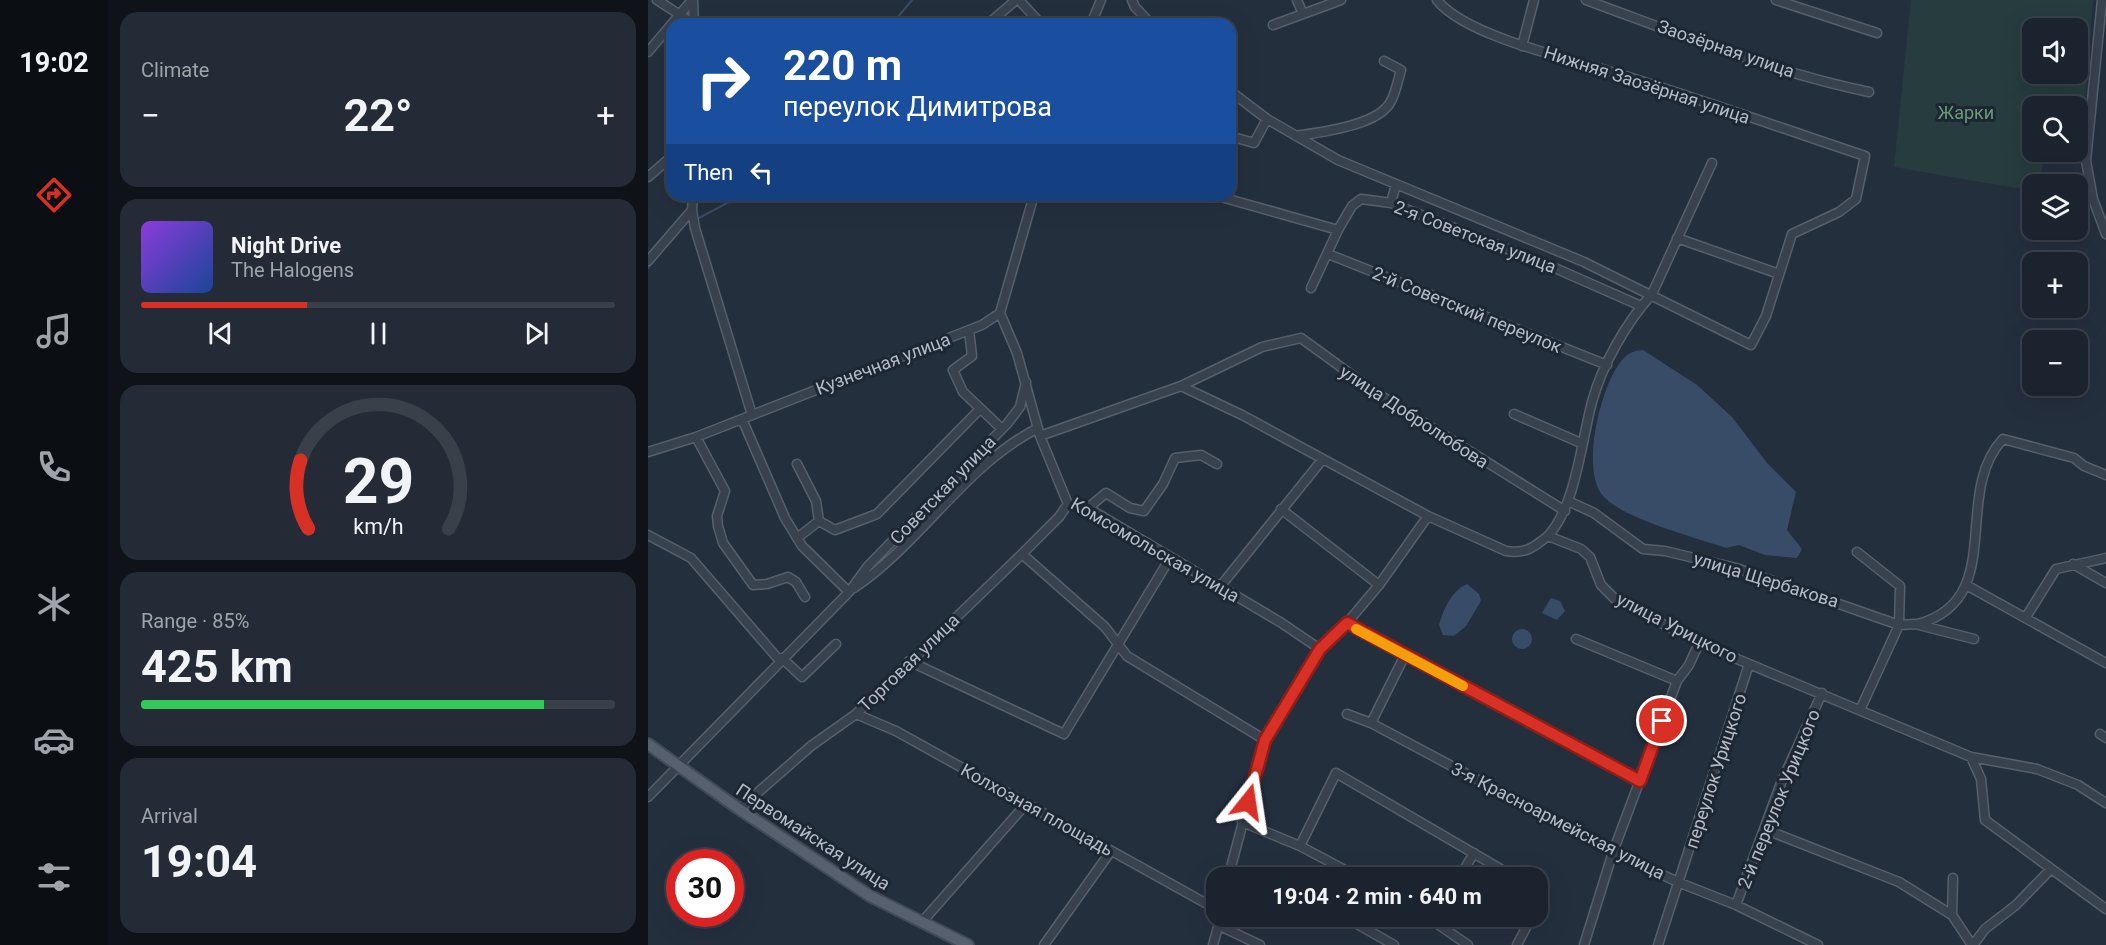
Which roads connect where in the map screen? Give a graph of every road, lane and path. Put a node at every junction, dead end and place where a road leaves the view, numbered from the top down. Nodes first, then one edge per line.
1 (657, 0) edge
2 (692, 0) edge
3 (1018, 0) edge
4 (1101, 0) edge
5 (1132, 0) edge
6 (1297, 0) edge
7 (1341, 0) edge
8 (1437, 0) edge
9 (1534, 0) edge
10 (1586, 0) edge
11 (1776, 0) edge
12 (2102, 0) edge
13 (680, 13) junction
14 (1303, 14) junction
15 (676, 18) edge
16 (686, 18) edge
17 (694, 18) edge
18 (996, 18) edge
19 (1035, 18) edge
20 (1094, 18) edge
21 (1145, 18) edge
22 (1273, 25) dead end
23 (666, 30) edge
24 (1877, 33) dead end
25 (1522, 46) junction
26 (648, 52) edge
27 (1384, 61) dead end
28 (1869, 92) dead end
29 (1236, 96) edge
30 (1267, 119) junction
31 (1296, 136) junction
32 (1236, 138) edge
33 (666, 161) edge
34 (1712, 164) dead end
35 (648, 177) edge
36 (1396, 184) junction
37 (693, 201) edge
38 (1031, 201) edge
39 (1235, 201) edge
40 (1391, 203) junction
41 (692, 210) junction
42 (1338, 230) junction
43 (2106, 234) edge
44 (1677, 238) junction
45 (1328, 254) junction
46 (648, 261) edge
47 (1779, 274) junction
48 (1311, 288) dead end
49 (1652, 294) junction
50 (1641, 306) junction
51 (1000, 314) junction
52 (969, 330) junction
53 (1262, 347) joint
54 (1607, 366) junction
55 (1026, 382) junction
56 (1181, 386) junction
57 (980, 409) junction
58 (1514, 414) dead end
59 (752, 415) junction
60 (742, 419) junction
61 (1002, 429) junction
62 (1039, 432) junction
63 (696, 437) junction
64 (1581, 443) junction
65 (648, 452) edge
66 (1322, 459) junction
67 (1217, 464) dead end
68 (797, 465) dead end
69 (2106, 475) edge
70 (1568, 501) junction
71 (1068, 504) junction
72 (1088, 508) junction
73 (1281, 508) junction
74 (1565, 512) junction
75 (1428, 516) junction
76 (819, 521) junction
77 (648, 534) edge
78 (1548, 536) junction
79 (797, 538) junction
80 (1857, 552) dead end
81 (1022, 554) junction
82 (1170, 558) junction
83 (2106, 558) edge
84 (2073, 564) junction
85 (2106, 583) edge
86 (1379, 585) junction
87 (1968, 586) junction
88 (1219, 588) junction
89 (849, 592) junction
90 (805, 597) dead end
91 (2026, 617) junction
92 (1347, 623) junction
93 (1915, 624) junction
94 (1899, 625) junction
95 (1576, 639) dead end
96 (1974, 639) dead end
97 (1117, 643) junction
98 (1699, 643) junction
99 (836, 644) dead end
100 (1320, 649) junction
101 (1405, 656) junction
102 (781, 660) junction
103 (909, 661) junction
104 (2106, 663) edge
105 (1749, 664) junction
106 (1677, 681) junction
107 (1822, 693) junction
108 (1860, 710) junction
109 (856, 714) junction
110 (1347, 714) dead end
111 (1371, 723) junction
112 (1265, 740) junction
113 (648, 744) edge
114 (1971, 757) junction
115 (680, 767) junction
116 (1640, 781) junction
117 (648, 798) edge
118 (2106, 803) edge
119 (1025, 805) junction
120 (739, 809) junction
121 (1242, 822) junction
122 (1764, 829) junction
123 (1300, 846) junction
124 (1111, 852) junction
125 (1613, 852) junction
126 (1474, 853) junction
127 (1231, 867) edge
128 (1339, 867) edge
129 (1466, 867) edge
130 (1498, 867) edge
131 (2051, 869) junction
132 (1953, 878) dead end
133 (1680, 883) junction
134 (1206, 904) edge
135 (1736, 905) junction
136 (2106, 909) edge
137 (1952, 915) junction
138 (922, 922) junction
139 (1218, 927) edge
140 (1230, 927) edge
141 (1362, 927) edge
142 (1443, 927) edge
143 (1526, 927) edge
144 (968, 945) edge
145 (1044, 945) edge
146 (1213, 945) edge
147 (1260, 945) edge
148 (1394, 945) edge
149 (1468, 945) edge
150 (1517, 945) edge
151 (1584, 945) edge
152 (1658, 945) edge
153 (1818, 945) edge
154 (1972, 945) edge

1 - 13 street
2 - 13 street
2 - 17 street
3 - 18 street
3 - 19 street
4 - 20 street
5 - 21 street
6 - 14 street
7 - 14 street
8 - 25 street, Нижняя Заозёрная улица
9 - 25 street
10 - 28 street, Заозёрная улица
11 - 24 street
12 - 43 street
13 - 15 street
13 - 16 street
14 - 22 street
23 - 26 street
25 - 47 street, Нижняя Заозёрная улица
27 - 31 street
29 - 30 street
30 - 31 street
30 - 32 street
31 - 36 street
33 - 35 street
34 - 44 street
36 - 40 street
36 - 49 street
37 - 41 street
38 - 51 street
39 - 42 street
40 - 42 street, 2-я Советская улица
40 - 50 street, 2-я Советская улица
41 - 46 street
41 - 59 street
42 - 45 street
44 - 47 street
44 - 49 street
45 - 48 street
45 - 54 street, 2-й Советский переулок
47 - 49 street
49 - 50 street
50 - 54 street
51 - 52 street, Кузнечная улица
51 - 55 street, Комсомольская улица
52 - 57 street
52 - 59 street, Кузнечная улица
53 - 56 street, Советская улица
53 - 74 street, улица Добролюбова
54 - 64 street
55 - 61 street, Советская улица
55 - 62 street, Комсомольская улица
56 - 62 street, Советская улица
56 - 66 street
57 - 61 street
57 - 76 street
58 - 64 street
59 - 60 street, Кузнечная улица
60 - 63 street, Кузнечная улица
60 - 79 street
61 - 89 street, Советская улица
62 - 71 street, Комсомольская улица
62 - 89 street, Советская улица
63 - 65 street, Кузнечная улица
63 - 90 street
64 - 70 street
66 - 73 street
66 - 75 street
67 - 72 street
68 - 76 street
69 - 87 street
70 - 74 street
70 - 94 street, улица Щербакова
71 - 72 street, Комсомольская улица
71 - 81 street, Торговая улица
72 - 82 street, Комсомольская улица
73 - 86 street
73 - 88 street
74 - 78 street
75 - 78 street
75 - 86 street
76 - 79 street
77 - 102 street
78 - 98 street, улица Урицкого
79 - 89 street
80 - 94 street
81 - 97 street
81 - 103 street, Торговая улица
82 - 88 street, Комсомольская улица
82 - 97 street
83 - 84 street
84 - 85 street
84 - 91 street
86 - 92 street
87 - 91 street
87 - 93 street
88 - 100 street, Комсомольская улица
89 - 102 street, Советская улица
91 - 104 street
92 - 100 street
92 - 101 street
93 - 94 street, улица Щербакова
93 - 96 street, улица Щербакова
94 - 108 street
95 - 106 street
97 - 103 street
97 - 112 street
98 - 105 street, улица Урицкого
98 - 106 street
99 - 102 street
100 - 112 street
101 - 111 street
101 - 116 street
102 - 115 street, Советская улица
103 - 109 street, Торговая улица
105 - 107 street, улица Урицкого
105 - 133 street, переулок Урицкого
106 - 116 street
107 - 108 street, улица Урицкого
107 - 122 street, 2-й переулок Урицкого
108 - 114 street, улица Урицкого
109 - 119 street, Колхозная площадь
109 - 120 street, Торговая улица
110 - 111 street, 3-я Красноармейская улица
111 - 125 street, 3-я Красноармейская улица
112 - 121 street
113 - 115 main road, Первомайская улица
114 - 118 street, улица Урицкого
114 - 131 street
115 - 117 street, Советская улица
115 - 120 main road, Первомайская улица
116 - 125 street
119 - 124 street, Колхозная площадь
119 - 138 street
120 - 138 main road, Первомайская улица
121 - 123 street
121 - 127 street
122 - 135 street, 2-й переулок Урицкого
122 - 137 street
123 - 126 street
123 - 128 street
124 - 134 street, Колхозная площадь
124 - 145 street
125 - 133 street, 3-я Красноармейская улица
125 - 151 street
126 - 129 street
126 - 130 street
131 - 136 street
131 - 154 street
132 - 137 street
133 - 135 street, 3-я Красноармейская улица
133 - 152 street, переулок Урицкого
135 - 153 street, 3-я Красноармейская улица
137 - 154 street
138 - 144 main road, Первомайская улица
139 - 146 street
140 - 147 street
141 - 148 street
142 - 149 street
143 - 150 street

